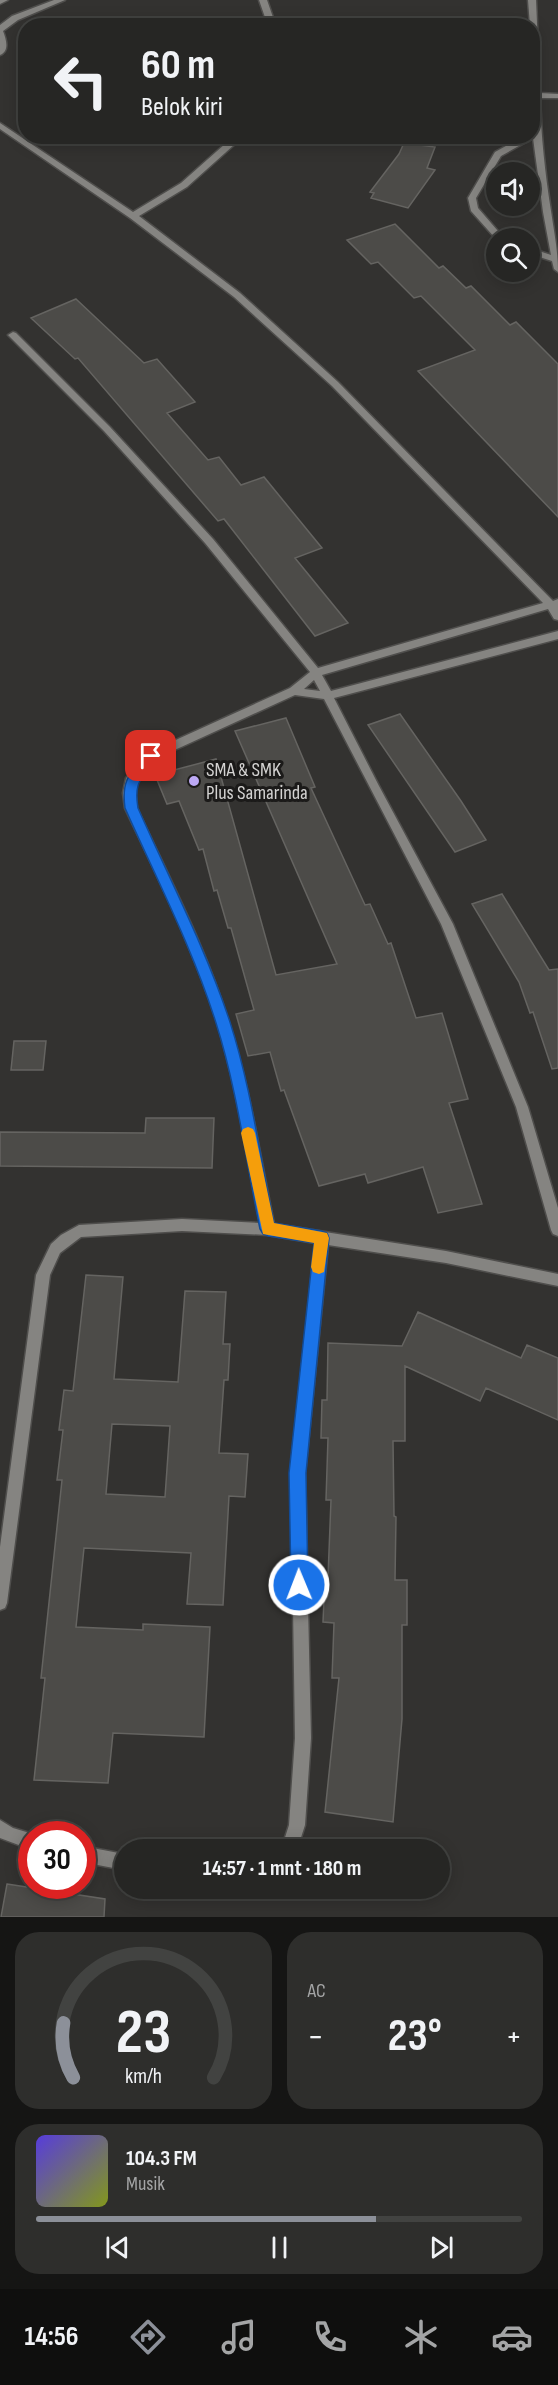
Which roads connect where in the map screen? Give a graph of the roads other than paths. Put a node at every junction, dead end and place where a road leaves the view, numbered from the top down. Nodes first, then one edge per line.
1 (4, 0) edge
2 (61, 0) edge
3 (263, 0) edge
4 (532, 0) edge
5 (0, 2) edge
6 (269, 18) edge
7 (533, 18) edge
8 (0, 30) edge
9 (0, 53) edge
10 (540, 95) edge
11 (558, 96) edge
12 (0, 125) edge
13 (18, 137) edge
14 (28, 144) edge
15 (231, 144) edge
16 (516, 144) edge
17 (535, 144) edge
18 (133, 216) junction
19 (491, 228) edge
20 (540, 254) edge
21 (555, 259) junction
22 (558, 269) edge
23 (13, 335) dead end
24 (554, 604) edge
25 (558, 616) edge
26 (558, 635) edge
27 (316, 673) junction
28 (294, 691) junction
29 (328, 696) junction
30 (268, 1229) junction
31 (558, 1230) edge
32 (322, 1238) junction
33 (558, 1280) edge
34 (0, 1603) edge
35 (0, 1828) edge
36 (18, 1838) edge
37 (293, 1839) edge
38 (96, 1857) edge
39 (114, 1860) edge

1 - 5 street
2 - 8 street
3 - 6 street
4 - 7 street
8 - 9 street
10 - 11 street
12 - 13 street
14 - 18 street
15 - 18 street
16 - 19 street
17 - 21 street
18 - 24 street
20 - 21 street
21 - 22 street
23 - 27 street
24 - 25 street
24 - 27 street
26 - 29 street
27 - 28 street
27 - 29 street
28 - 29 street
28 - 30 street
29 - 31 street
30 - 32 street
30 - 34 street
32 - 33 street
32 - 37 street
35 - 36 street
38 - 39 street

